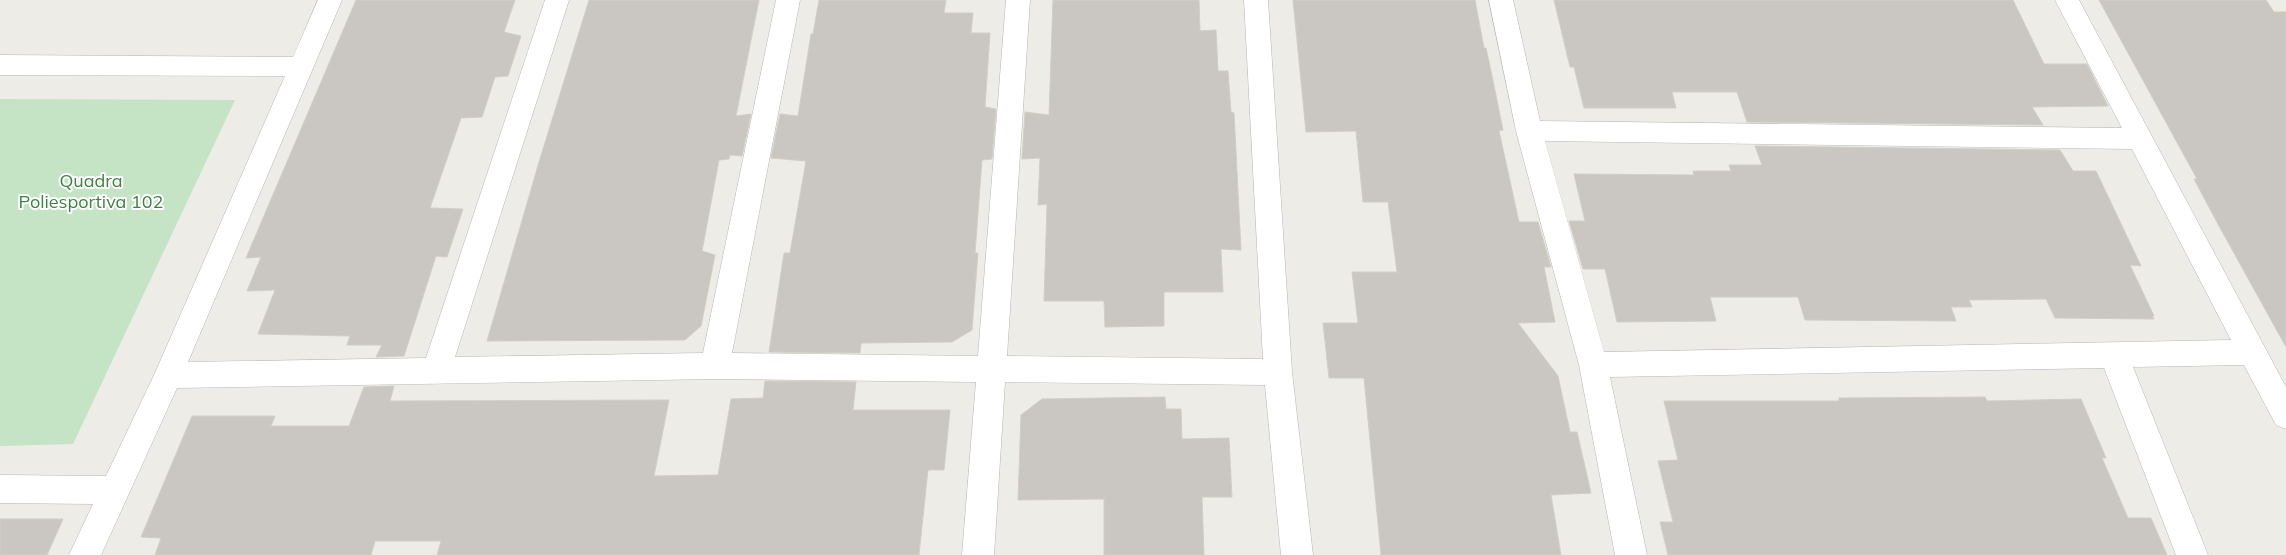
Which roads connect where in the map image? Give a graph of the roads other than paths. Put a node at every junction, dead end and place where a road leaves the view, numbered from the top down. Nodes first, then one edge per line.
1 (330, 0) edge
2 (557, 0) edge
3 (788, 0) edge
4 (1018, 0) edge
5 (1256, 0) edge
6 (1501, 0) edge
7 (2068, 0) edge
8 (0, 65) edge
9 (302, 67) junction
10 (1529, 131) junction
11 (2139, 140) junction
12 (2251, 352) junction
13 (2114, 356) junction
14 (1593, 365) junction
15 (715, 366) junction
16 (991, 370) junction
17 (436, 371) junction
18 (1278, 372) junction
19 (168, 375) junction
20 (2286, 416) edge
21 (0, 489) edge
22 (114, 490) junction
23 (85, 555) edge
24 (978, 555) edge
25 (1297, 555) edge
26 (1631, 555) edge
27 (2192, 555) edge

1 - 9 street
2 - 17 street
3 - 15 street
4 - 16 street
5 - 18 street
6 - 10 street
7 - 11 street
8 - 9 street
9 - 19 street
10 - 11 street
10 - 14 street
11 - 12 street
12 - 13 street
12 - 20 street
13 - 14 street
13 - 27 street
14 - 26 street
15 - 16 street
15 - 17 street
16 - 18 street
16 - 24 street
17 - 19 street
18 - 25 street
19 - 22 street
21 - 22 street
22 - 23 street

